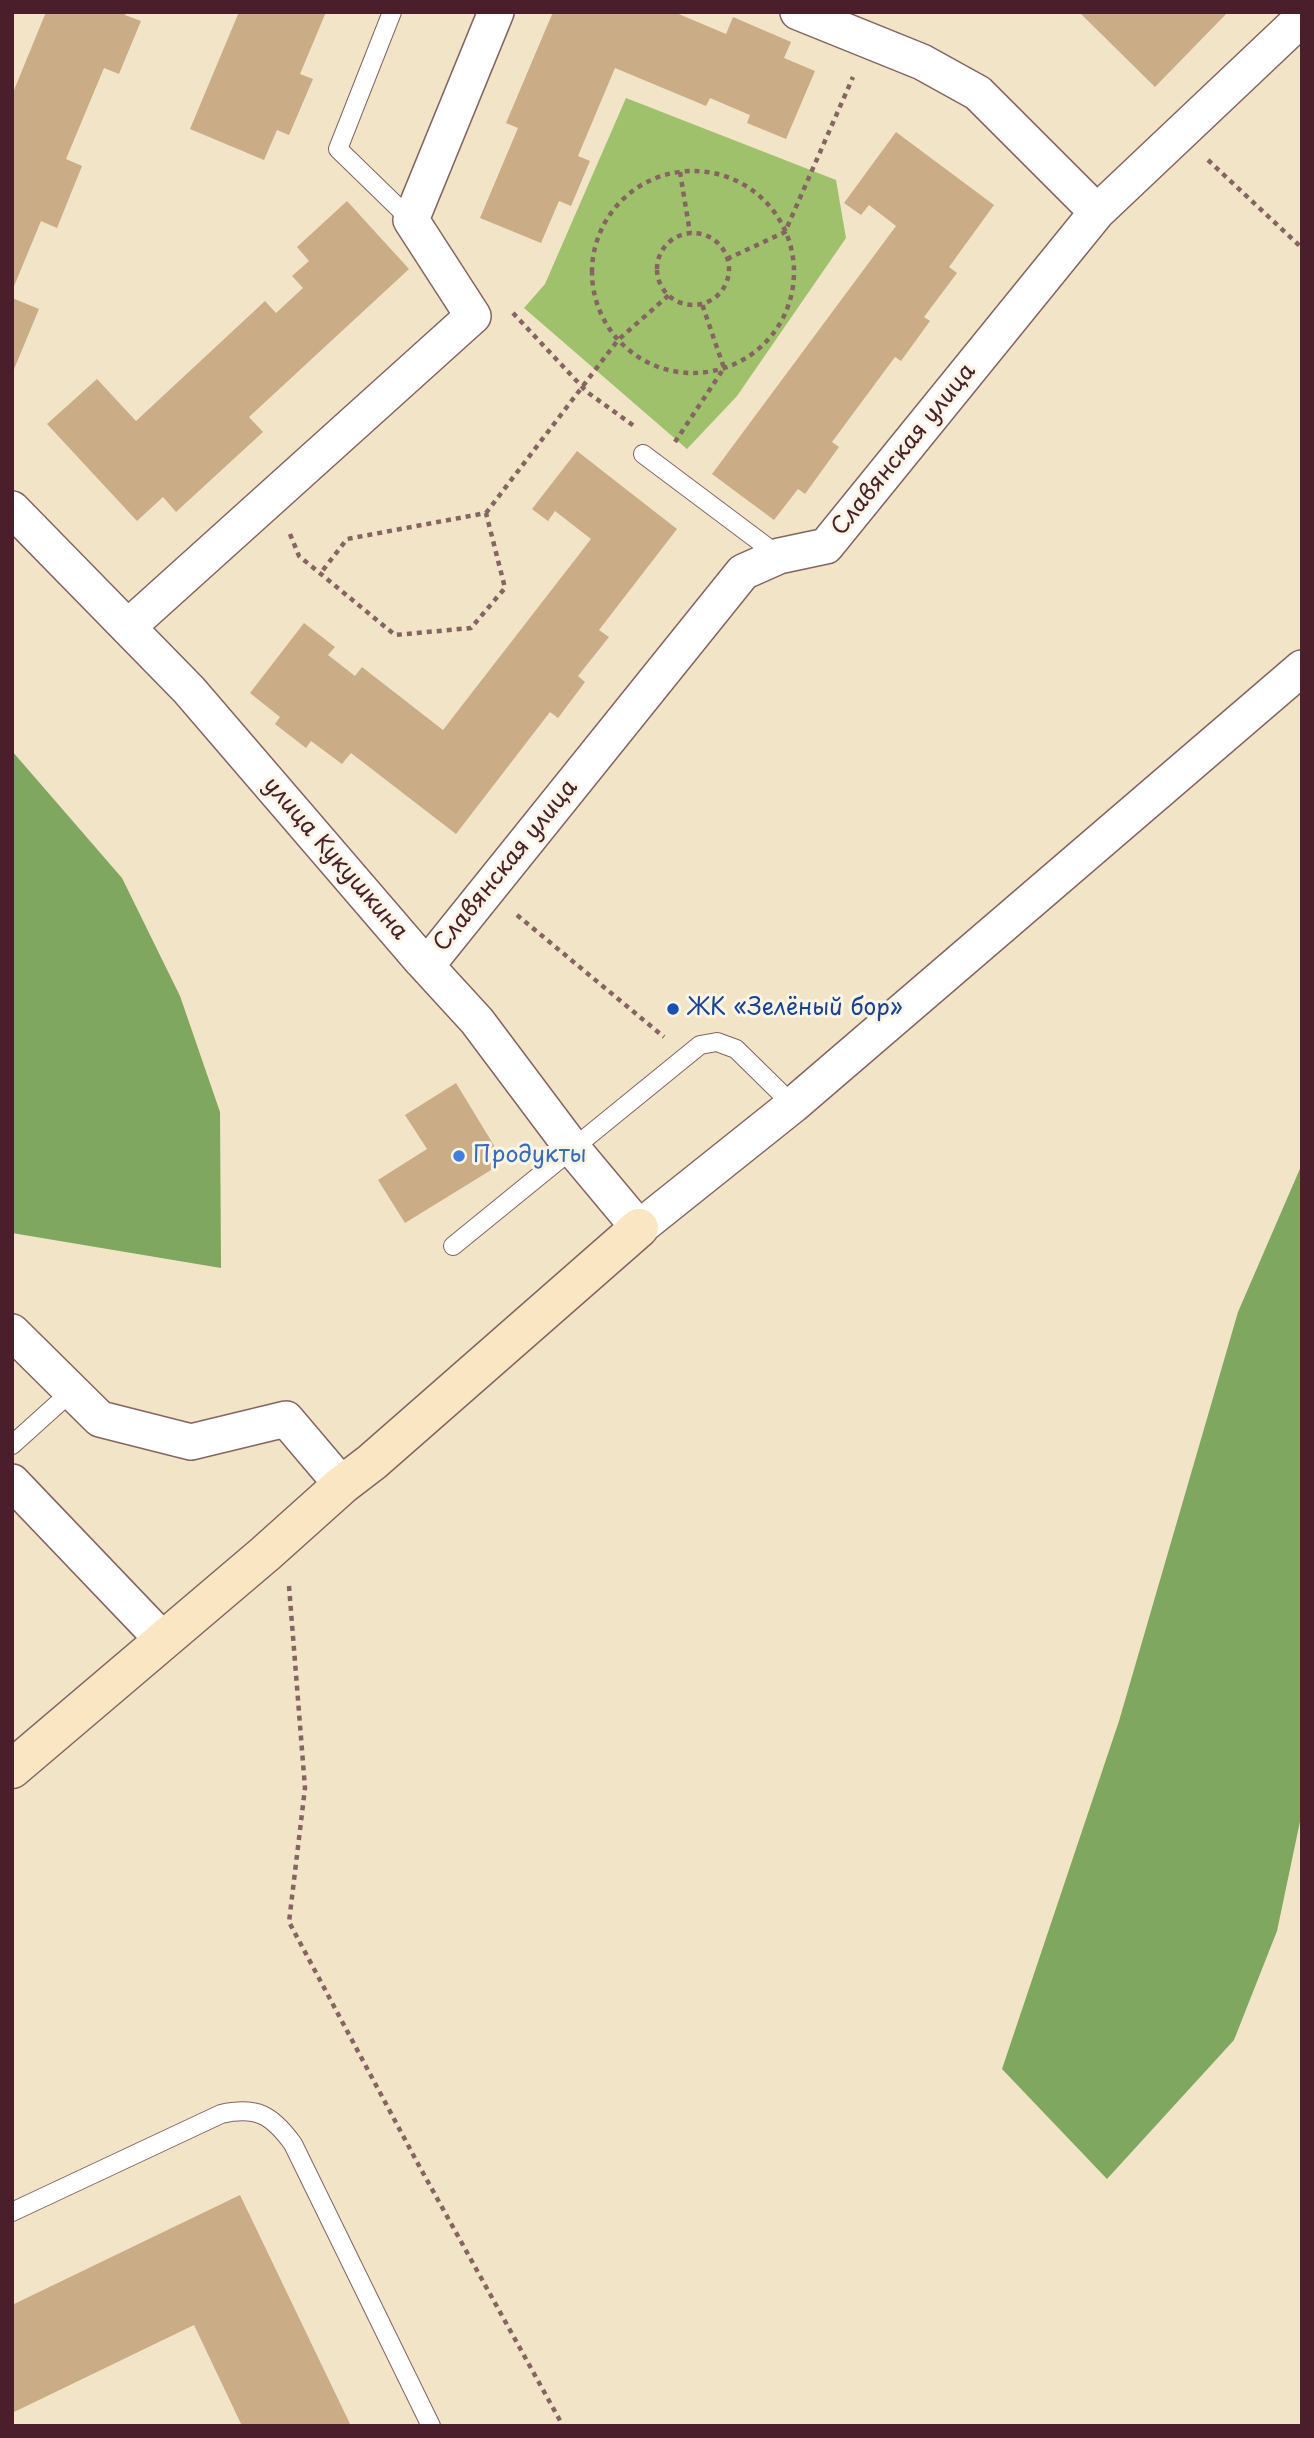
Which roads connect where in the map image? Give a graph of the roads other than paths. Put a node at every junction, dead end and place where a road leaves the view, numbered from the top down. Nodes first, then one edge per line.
1 (392, 12) edge
2 (496, 12) edge
3 (798, 12) edge
4 (1302, 18) edge
5 (1097, 212) junction
6 (411, 220) junction
7 (650, 460) road end
8 (12, 509) edge
9 (779, 556) junction
10 (128, 627) junction
11 (1302, 668) edge
12 (426, 965) junction
13 (793, 1105) junction
14 (573, 1149) junction
15 (639, 1228) junction
16 (453, 1246) dead end
17 (12, 1332) edge
18 (72, 1391) junction
19 (12, 1445) edge
20 (12, 1482) edge
21 (342, 1485) junction
22 (163, 1640) junction
23 (12, 1769) edge
24 (12, 2212) edge
25 (431, 2426) edge

1 - 6 lane
2 - 6 street
3 - 5 street
4 - 5 street, Славянская улица
5 - 9 street, Славянская улица
6 - 10 street
7 - 9 lane
8 - 10 street, улица Кукушкина
9 - 12 street, Славянская улица
10 - 12 street, улица Кукушкина
11 - 13 street
12 - 14 street, улица Кукушкина
13 - 14 lane
13 - 15 street
14 - 15 street, улица Кукушкина
14 - 16 lane
15 - 21 street
17 - 18 street
18 - 19 lane
18 - 21 street
20 - 22 street
21 - 22 street
22 - 23 street
24 - 25 lane

